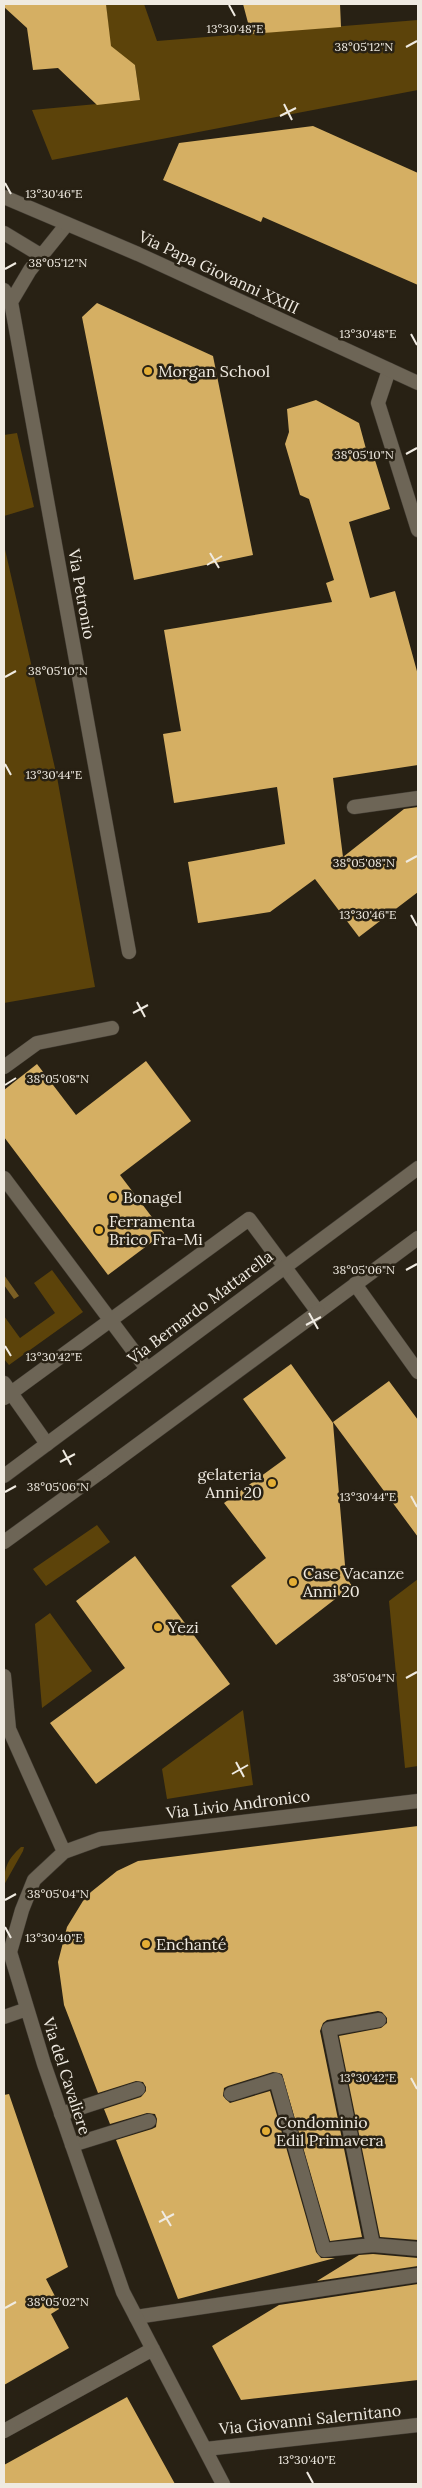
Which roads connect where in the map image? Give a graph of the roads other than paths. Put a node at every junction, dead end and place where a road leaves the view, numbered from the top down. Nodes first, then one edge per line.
1 (4, 197) edge
2 (67, 224) junction
3 (4, 233) edge
4 (42, 256) junction
5 (7, 296) edge
6 (389, 370) junction
7 (418, 383) edge
8 (418, 530) edge
9 (418, 798) edge
10 (354, 807) dead end
11 (129, 952) dead end
12 (112, 1028) dead end
13 (4, 1067) edge
14 (418, 1168) edge
15 (4, 1178) edge
16 (418, 1238) edge
17 (284, 1266) junction
18 (355, 1284) junction
19 (318, 1312) junction
20 (110, 1320) junction
21 (147, 1369) junction
22 (418, 1372) edge
23 (6, 1391) edge
24 (48, 1444) junction
25 (4, 1476) edge
26 (4, 1542) edge
27 (4, 1676) edge
28 (418, 1801) edge
29 (64, 1852) junction
30 (27, 2009) junction
31 (4, 2017) edge
32 (379, 2020) dead end
33 (138, 2088) dead end
34 (231, 2094) dead end
35 (61, 2114) junction
36 (149, 2121) dead end
37 (72, 2145) junction
38 (373, 2245) junction
39 (418, 2248) edge
40 (418, 2275) edge
41 (136, 2317) junction
42 (152, 2349) junction
43 (418, 2425) edge
44 (4, 2431) edge
45 (206, 2449) junction
46 (224, 2484) edge

1 - 2 street, Via Papa Giovanni XXIII
2 - 4 street, Via Petronio
2 - 6 street, Via Papa Giovanni XXIII
3 - 4 street
4 - 5 street, Via Petronio
5 - 11 street, Via Petronio
6 - 7 street, Via Papa Giovanni XXIII
6 - 8 street
9 - 10 street
12 - 13 street
14 - 17 street, Via Bernardo Mattarella
15 - 20 street
16 - 18 street
17 - 19 street
17 - 20 street
17 - 21 street, Via Bernardo Mattarella
18 - 19 street
18 - 22 street
19 - 26 street
20 - 21 street
20 - 23 street
21 - 24 street, Via Bernardo Mattarella
23 - 24 street
24 - 25 street, Via Bernardo Mattarella
27 - 29 street
28 - 29 street, Via Livio Andronico
29 - 30 street, Via del Cavaliere
30 - 31 street
30 - 35 street, Via del Cavaliere
32 - 38 street
33 - 35 street
34 - 38 street
35 - 37 street, Via del Cavaliere
36 - 37 street
37 - 41 street, Via del Cavaliere
38 - 39 street
40 - 41 street
41 - 42 street, Via del Cavaliere
42 - 44 street
42 - 45 street, Via del Cavaliere
43 - 45 street, Via Giovanni Salernitano
45 - 46 street, Via del Cavaliere

